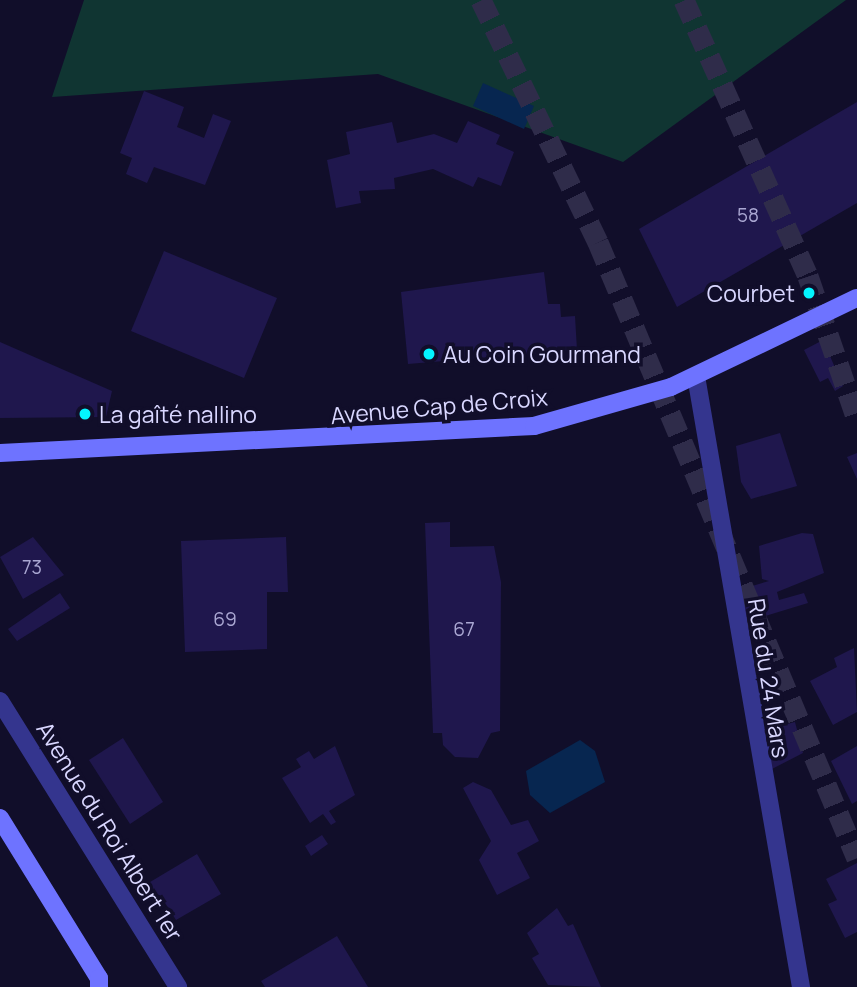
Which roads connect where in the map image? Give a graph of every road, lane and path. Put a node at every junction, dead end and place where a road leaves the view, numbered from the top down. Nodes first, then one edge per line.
1 (857, 298) edge
2 (696, 376) junction
3 (0, 453) edge
4 (0, 701) edge
5 (0, 818) edge
6 (99, 987) edge
7 (178, 987) edge
8 (801, 987) edge

1 - 2 street, Avenue Cap de Croix
2 - 3 street, Avenue Cap de Croix
2 - 8 street, Rue du 24 Mars
4 - 7 street, Avenue du Roi Albert 1er
5 - 6 street

